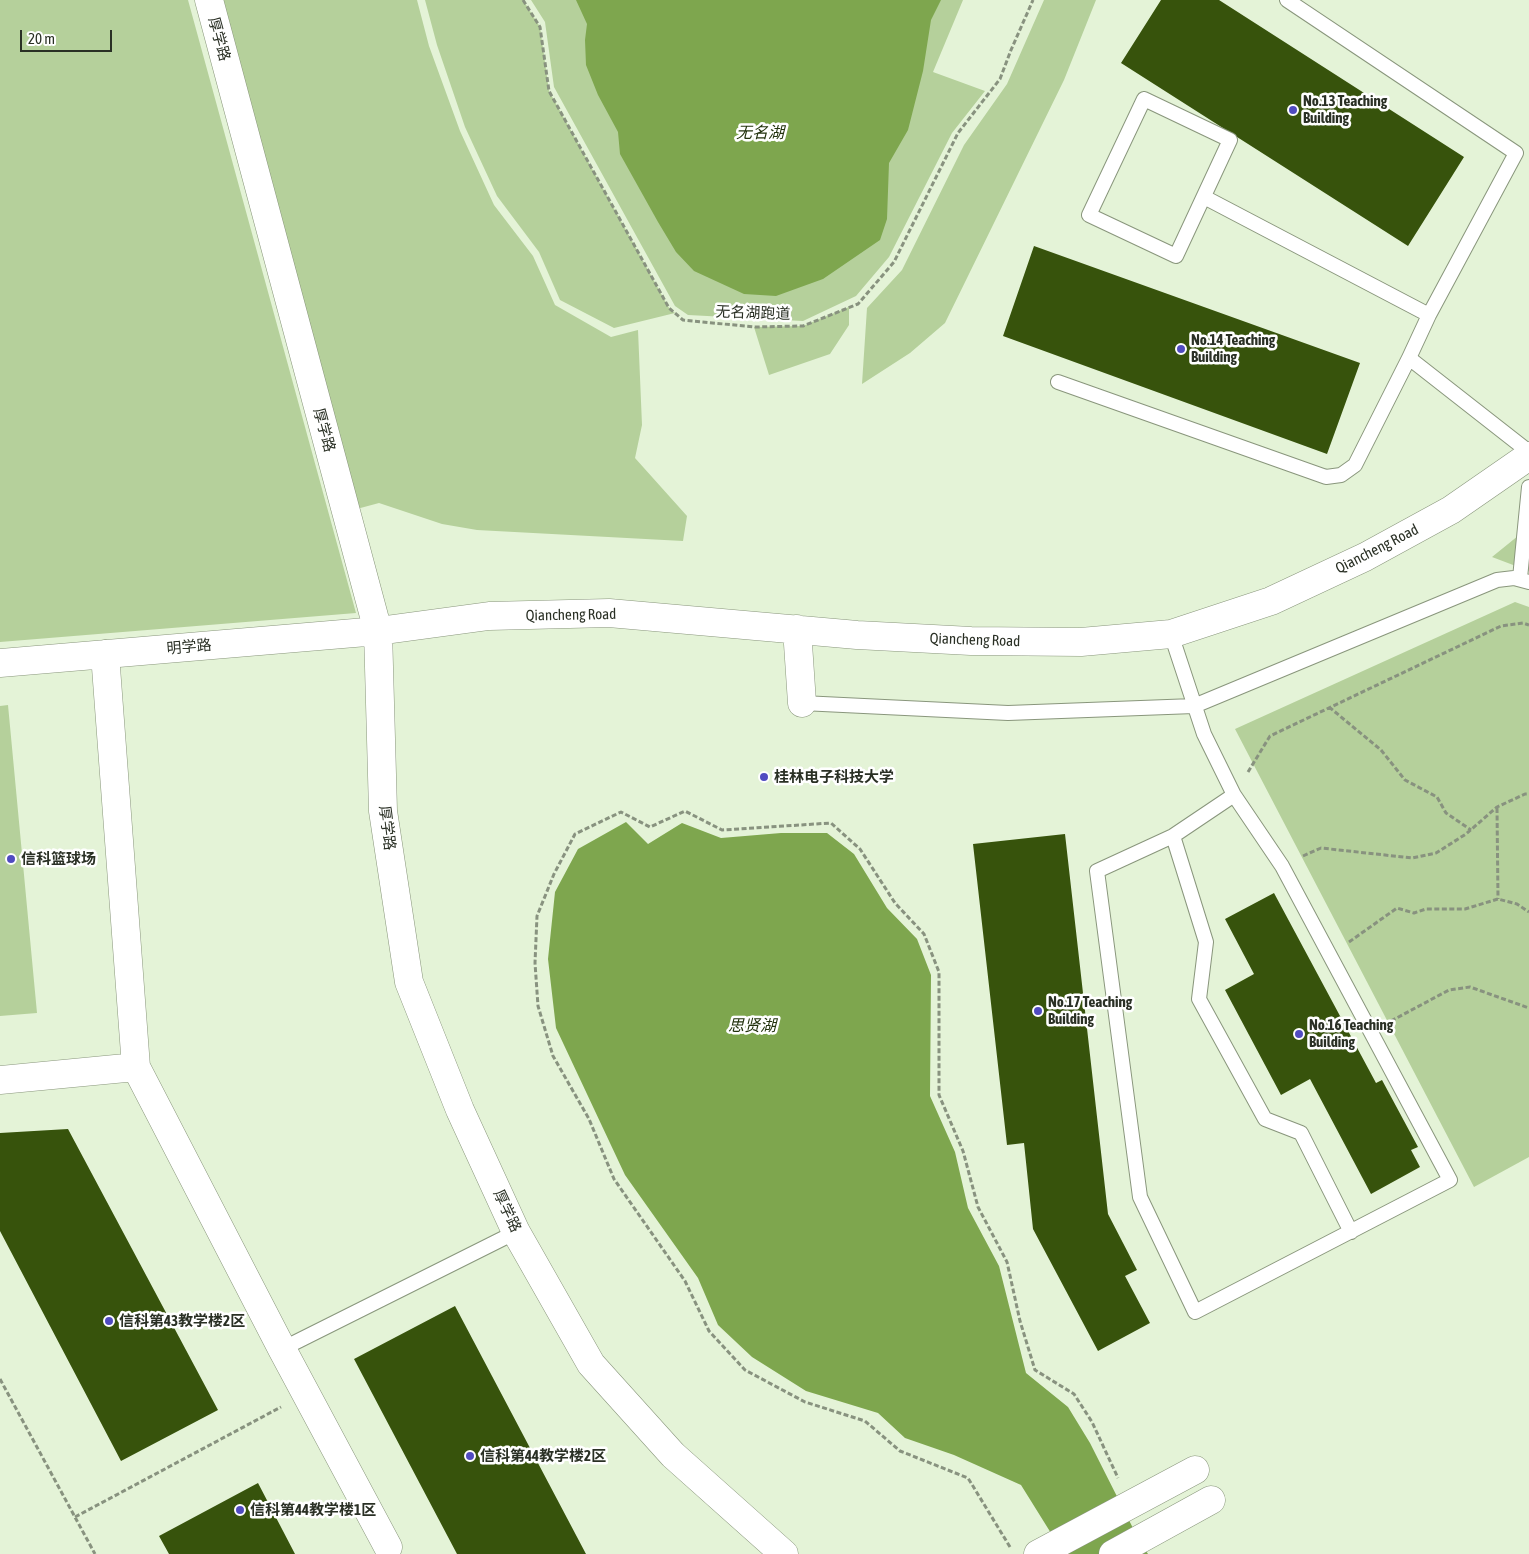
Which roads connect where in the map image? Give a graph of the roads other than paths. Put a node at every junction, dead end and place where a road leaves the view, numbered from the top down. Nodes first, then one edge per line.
1 (209, 0) edge
2 (1287, 0) edge
3 (1204, 197) junction
4 (1429, 315) junction
5 (1409, 358) junction
6 (1058, 382) dead end
7 (1529, 452) edge
8 (1529, 456) edge
9 (1529, 488) edge
10 (1525, 580) edge
11 (797, 629) junction
12 (378, 631) junction
13 (1171, 634) junction
14 (105, 654) junction
15 (0, 663) edge
16 (802, 704) joint
17 (1194, 706) junction
18 (1234, 795) junction
19 (1173, 836) junction
20 (136, 1067) junction
21 (0, 1080) edge
22 (516, 1232) junction
23 (1351, 1232) junction
24 (282, 1349) junction
25 (1195, 1470) dead end
26 (1211, 1500) dead end
27 (388, 1547) dead end
28 (784, 1554) edge
29 (1038, 1554) edge
30 (1113, 1554) edge

1 - 12 street, 厚学路
2 - 4 lane
3 - 3 lane
3 - 4 lane
4 - 5 lane
5 - 6 lane
5 - 7 lane
8 - 13 street, Qiancheng Road
9 - 10 lane
10 - 17 lane
11 - 12 street, Qiancheng Road
11 - 13 street, Qiancheng Road
11 - 16 street
12 - 14 street, 明学路
12 - 22 street, 厚学路
13 - 17 lane
14 - 15 street, 明学路
14 - 20 street
16 - 17 lane
17 - 18 lane
18 - 19 lane
18 - 23 lane
19 - 23 lane
19 - 23 lane
20 - 21 street
20 - 24 street
22 - 24 lane
22 - 28 street, 厚学路
24 - 27 street
25 - 29 street
26 - 30 street

